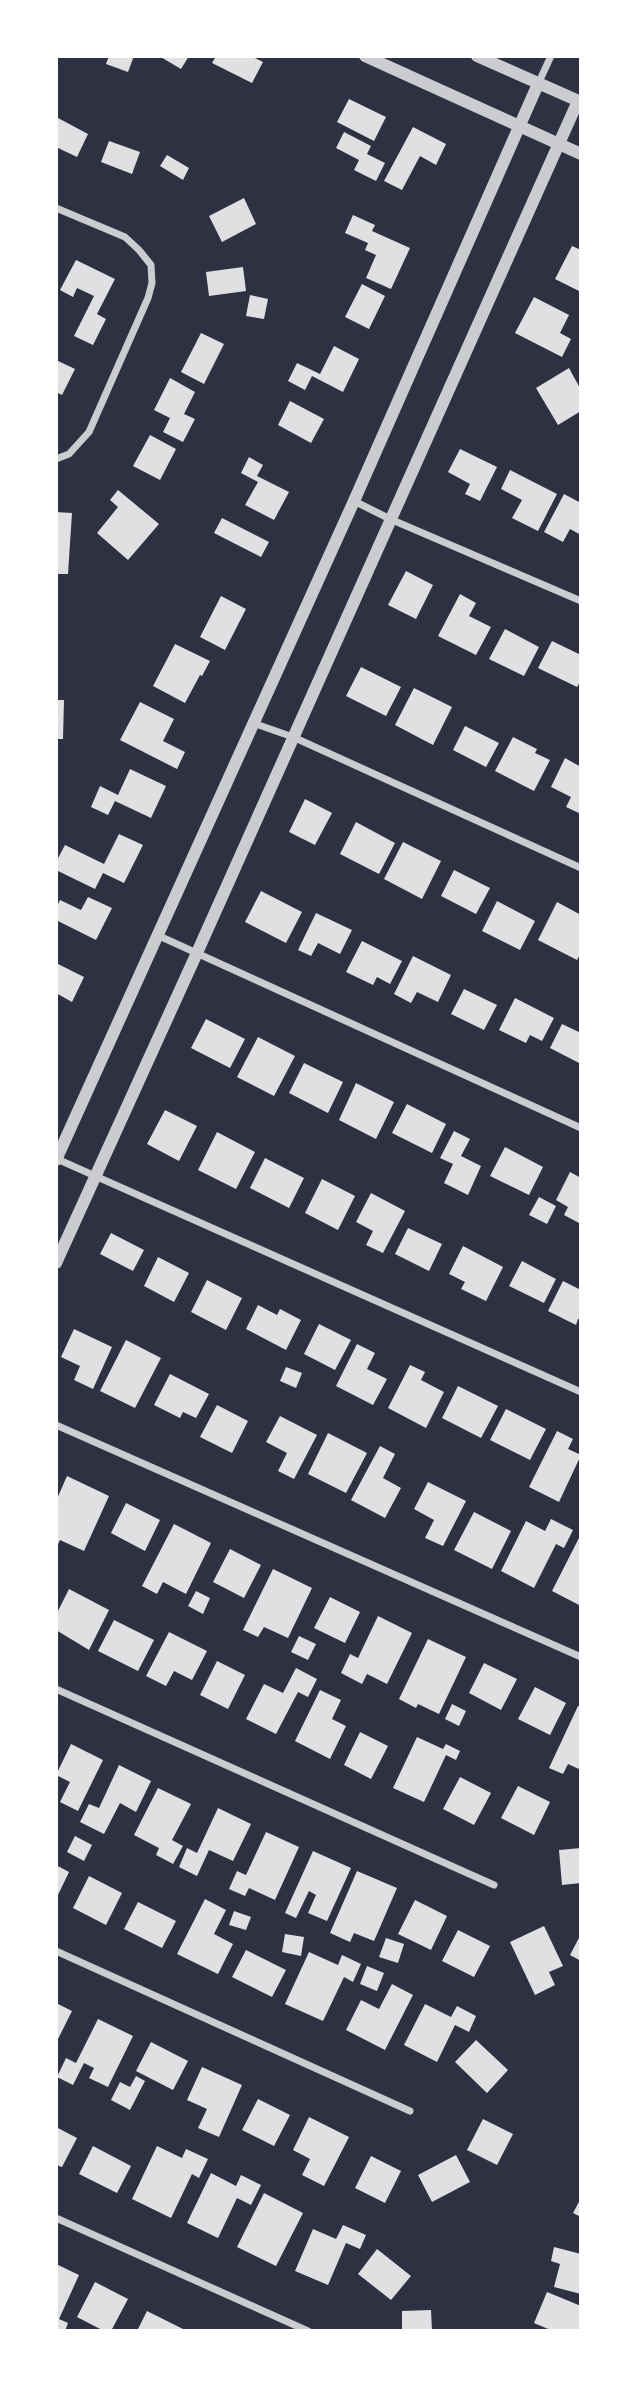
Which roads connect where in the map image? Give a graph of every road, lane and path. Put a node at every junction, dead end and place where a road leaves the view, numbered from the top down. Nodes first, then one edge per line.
1 (365, 56) edge
2 (477, 56) edge
3 (551, 56) edge
4 (538, 84) junction
5 (580, 99) edge
6 (519, 126) junction
7 (558, 144) junction
8 (581, 154) edge
9 (56, 208) edge
10 (56, 459) edge
11 (354, 501) junction
12 (390, 519) junction
13 (581, 601) edge
14 (253, 723) junction
15 (293, 737) junction
16 (581, 867) edge
17 (157, 935) junction
18 (196, 955) junction
19 (581, 1128) edge
20 (56, 1159) edge
21 (95, 1175) junction
22 (56, 1263) edge
23 (581, 1392) edge
24 (56, 1425) edge
25 (581, 1657) edge
26 (56, 1689) edge
27 (494, 1885) dead end
28 (56, 1951) edge
29 (410, 2111) dead end
30 (56, 2218) edge
31 (309, 2331) edge

1 - 6 street
2 - 4 street
3 - 4 street
4 - 5 street
4 - 6 street
5 - 7 street
6 - 7 street
6 - 11 street
7 - 8 street
7 - 12 street
9 - 10 street
11 - 12 street
11 - 14 street
12 - 13 street
12 - 15 street
14 - 15 street
14 - 17 street
15 - 16 street
15 - 18 street
17 - 18 street
17 - 20 street
18 - 19 street
18 - 21 street
20 - 21 street
21 - 22 street
21 - 23 street
24 - 25 street
26 - 27 street
28 - 29 street
30 - 31 street

